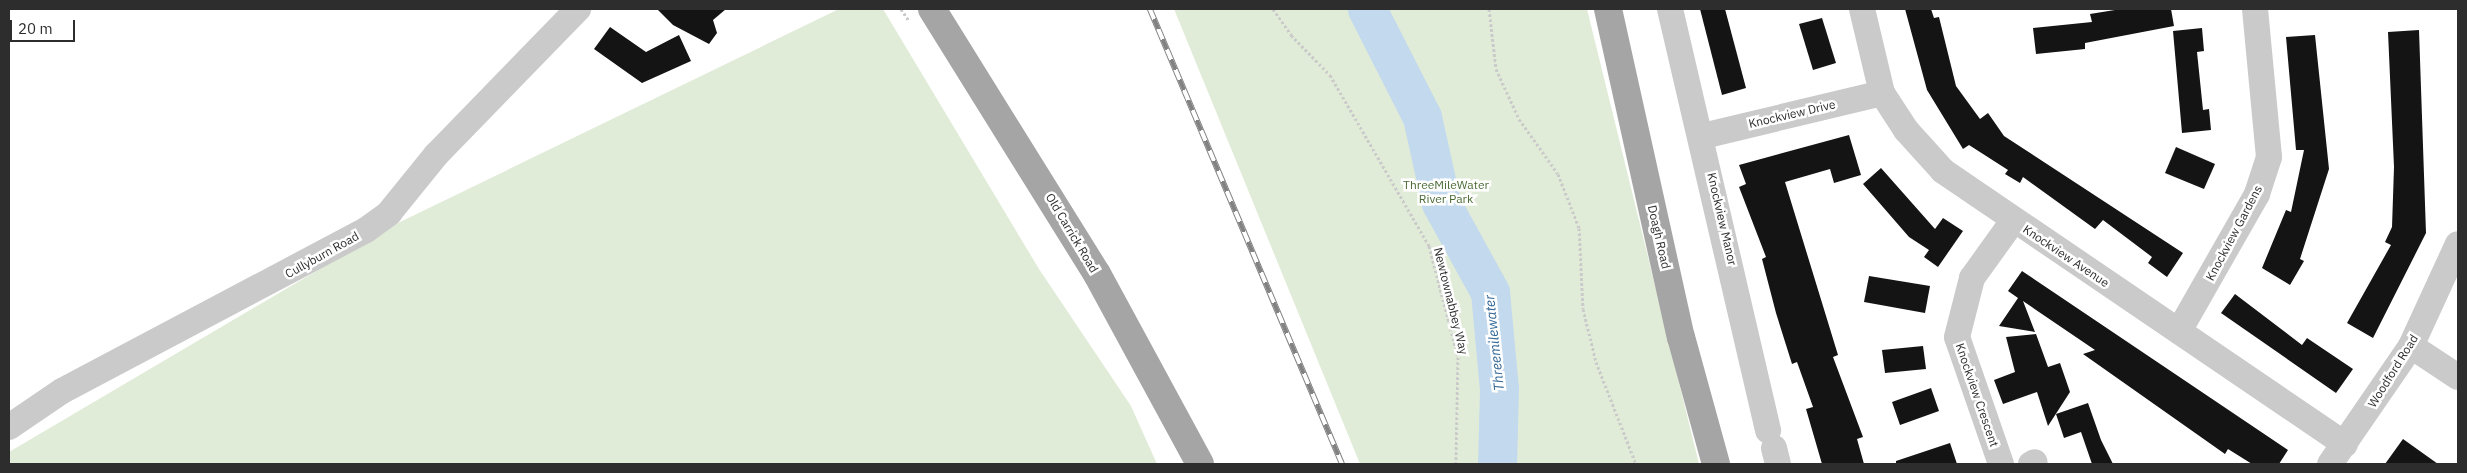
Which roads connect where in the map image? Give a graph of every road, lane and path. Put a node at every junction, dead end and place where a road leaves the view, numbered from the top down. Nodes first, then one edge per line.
1 (578, 9) edge
2 (932, 9) edge
3 (1273, 9) edge
4 (1489, 9) edge
5 (1608, 9) edge
6 (1670, 9) edge
7 (1862, 9) edge
8 (2255, 9) edge
9 (1882, 93) junction
10 (1703, 136) junction
11 (2013, 221) junction
12 (2458, 244) edge
13 (2178, 331) junction
14 (2411, 346) junction
15 (2458, 377) edge
16 (9, 427) edge
17 (2345, 444) junction
18 (1773, 448) edge
19 (1200, 464) edge
20 (1456, 464) edge
21 (1636, 464) edge
22 (1716, 464) edge
23 (2001, 464) edge
24 (2330, 464) edge

1 - 16 street, Cullyburn Road
2 - 19 main road, Old Carrick Road
3 - 20 path, Newtownabbey Way
4 - 21 path
5 - 22 main road, Doagh Road
6 - 10 street, Knockview Manor
7 - 9 street, Knockview Avenue
8 - 13 street, Knockview Gardens
9 - 10 street, Knockview Drive
9 - 11 street, Knockview Avenue
10 - 18 street, Knockview Manor
11 - 13 street, Knockview Avenue
11 - 23 street, Knockview Crescent
12 - 14 street, Woodford Road
13 - 17 street, Knockview Avenue
14 - 15 street
14 - 17 street, Woodford Road
17 - 24 street, Woodford Road

